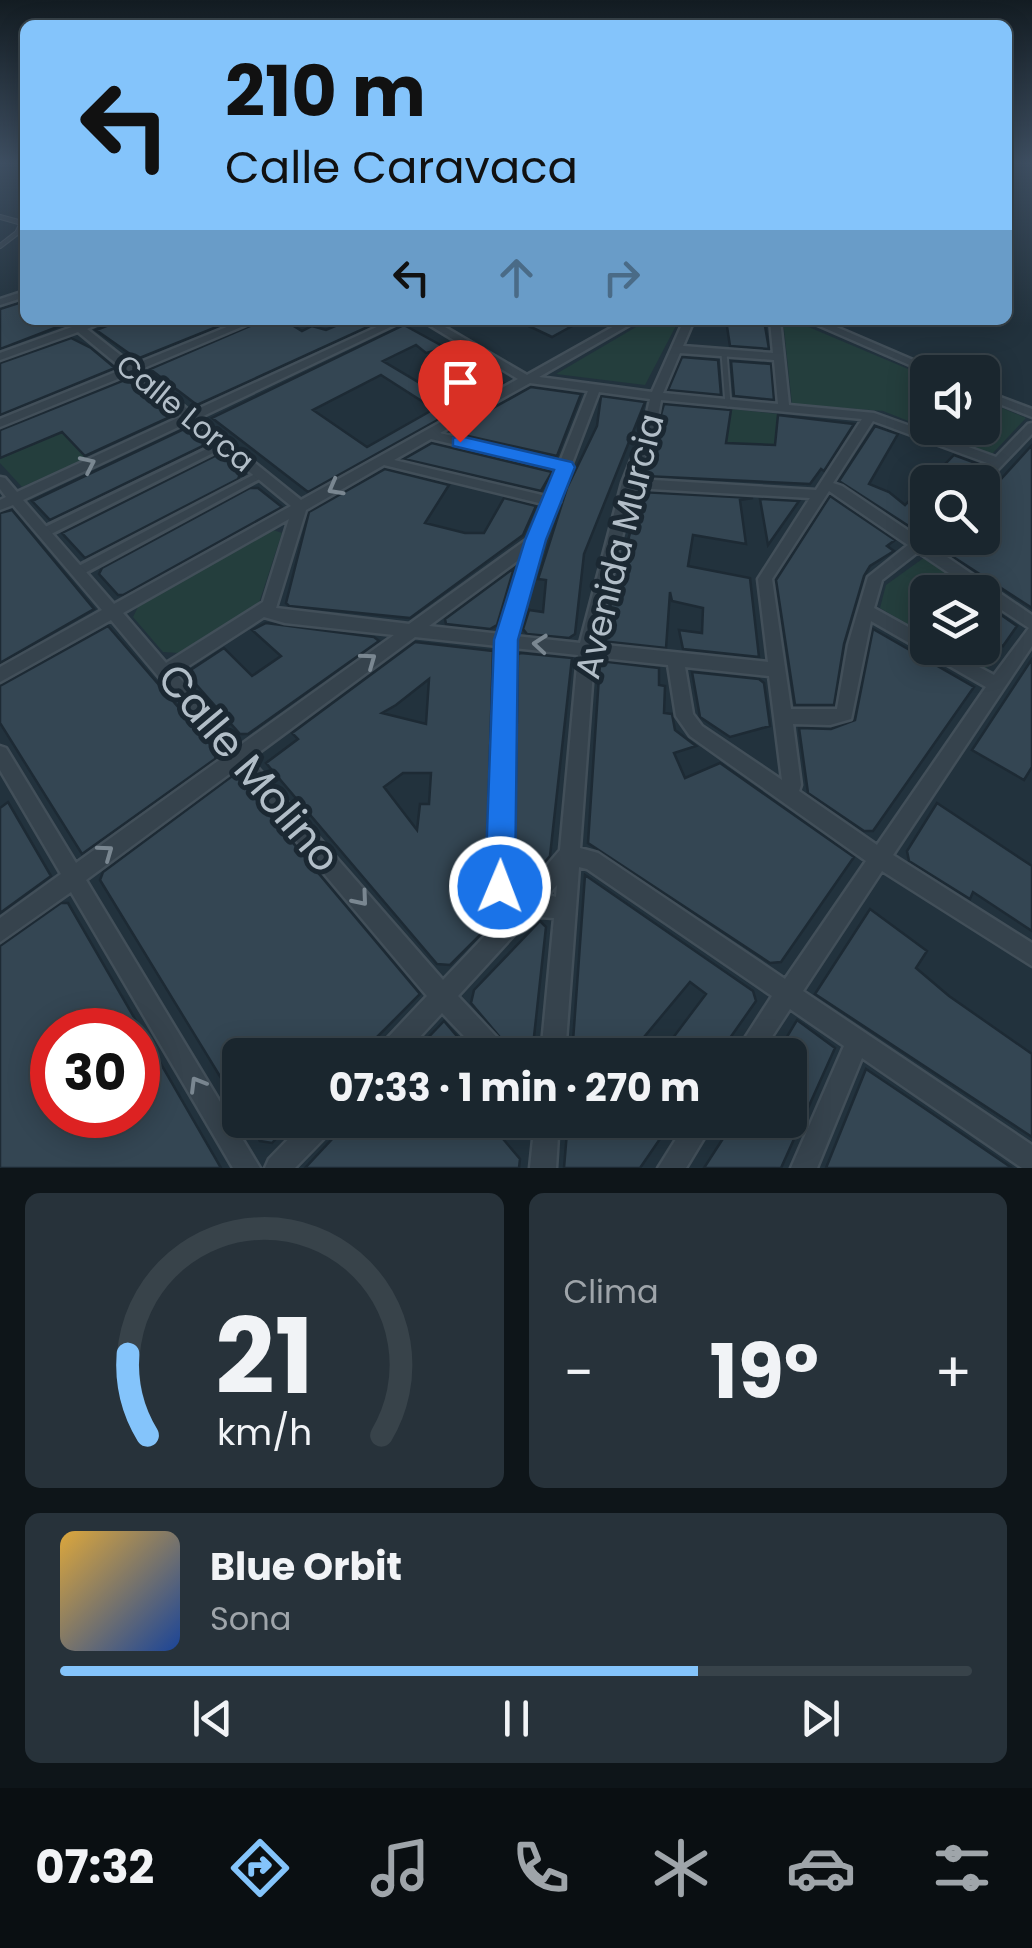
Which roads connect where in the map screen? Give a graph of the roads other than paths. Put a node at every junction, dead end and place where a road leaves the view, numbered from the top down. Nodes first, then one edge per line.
1 (20, 227) edge
2 (0, 246) edge
3 (73, 325) edge
4 (76, 325) edge
5 (241, 325) edge
6 (389, 325) edge
7 (434, 325) edge
8 (624, 325) edge
9 (686, 325) edge
10 (775, 325) edge
11 (823, 325) edge
12 (675, 350) junction
13 (724, 353) junction
14 (0, 357) edge
15 (778, 357) junction
16 (910, 362) edge
17 (132, 370) junction
18 (526, 379) junction
19 (594, 388) junction
20 (656, 396) junction
21 (1000, 401) edge
22 (728, 404) junction
23 (784, 408) junction
24 (1032, 414) edge
25 (191, 416) junction
26 (870, 416) junction
27 (0, 423) edge
28 (1032, 427) edge
29 (427, 434) junction
30 (223, 444) junction
31 (382, 461) junction
32 (999, 464) joint
33 (565, 467) junction
34 (261, 474) junction
35 (0, 480) edge
36 (629, 483) junction
37 (821, 489) junction
38 (7, 502) edge
39 (552, 502) junction
40 (300, 506) junction
41 (45, 532) junction
42 (910, 532) edge
43 (536, 540) junction
44 (910, 550) edge
45 (944, 555) edge
46 (79, 571) junction
47 (265, 610) junction
48 (866, 611) junction
49 (114, 612) junction
50 (1032, 623) edge
51 (410, 630) junction
52 (1032, 634) edge
53 (910, 636) edge
54 (506, 640) junction
55 (587, 648) junction
56 (675, 659) junction
57 (961, 665) edge
58 (776, 670) junction
59 (167, 671) junction
60 (0, 675) edge
61 (995, 684) junction
62 (782, 716) junction
63 (0, 754) edge
64 (239, 755) junction
65 (788, 794) junction
66 (569, 855) junction
67 (878, 857) junction
68 (73, 877) junction
69 (564, 913) junction
70 (514, 920) junction
71 (0, 931) edge
72 (1032, 955) edge
73 (786, 994) junction
74 (443, 997) junction
75 (403, 1038) edge
76 (482, 1038) edge
77 (554, 1038) edge
78 (757, 1038) edge
79 (857, 1044) junction
80 (307, 1138) edge
81 (545, 1138) edge
82 (691, 1138) edge
83 (1032, 1160) edge
84 (247, 1168) edge
85 (278, 1168) edge
86 (542, 1168) edge
87 (671, 1168) edge
88 (804, 1168) edge

1 - 2 lane
3 - 14 street
4 - 17 street, Calle Lorca
5 - 17 street
6 - 25 street
7 - 18 street
8 - 18 street
9 - 12 street, Avenida Murcia
10 - 15 street
11 - 16 street
12 - 13 street
12 - 20 street, Avenida Murcia
13 - 15 street
13 - 22 lane
15 - 23 street
17 - 25 street, Calle Lorca
17 - 27 street
18 - 19 street
18 - 29 street
19 - 20 street
19 - 33 street
20 - 22 street
20 - 36 street, Avenida Murcia
21 - 24 street
22 - 23 street
23 - 26 street
25 - 30 street, Calle Lorca
38 -> 25 street
26 - 32 street
26 - 37 street
28 - 32 street
29 - 31 street
29 - 33 street
30 - 34 street, Calle Lorca
30 - 41 street
31 - 39 street
31 -> 40 street
33 - 39 street
34 - 40 street, Calle Lorca
34 - 46 street
35 - 38 street, Calle Molino
36 - 37 street
36 - 55 street, Avenida Murcia
37 - 42 street
37 - 58 street
38 - 41 street, Calle Molino
39 - 43 street
40 - 47 street
40 - 49 street
41 - 46 street, Calle Molino
43 - 51 street
43 - 54 street
44 - 48 street
45 - 50 street
46 - 49 street, Calle Molino
47 - 51 street
47 - 59 street
48 - 53 street
48 - 62 street
49 - 59 street, Calle Molino
49 - 60 street
51 - 54 street
64 -> 51 street
52 - 61 street
55 -> 54 street
54 - 70 street
55 - 56 street
55 - 66 street, Avenida Murcia
56 - 58 street
56 - 65 street
57 - 61 street
58 - 62 street
59 - 64 street, Calle Molino
61 - 67 street
62 - 65 street
63 - 68 street
68 -> 64 street
64 -> 74 street, Calle Molino
65 - 67 street
66 - 69 street, Avenida Murcia
66 - 70 street
66 - 73 street
67 - 72 street
67 - 73 street
68 - 71 street
84 -> 68 street
69 - 70 street
69 - 77 street, Avenida Murcia
70 - 74 street
73 - 78 street
73 - 79 street
74 - 75 street
74 - 76 street, Calle Molino
79 - 83 street
79 - 88 street
80 - 85 street
81 - 86 street
82 - 87 street

